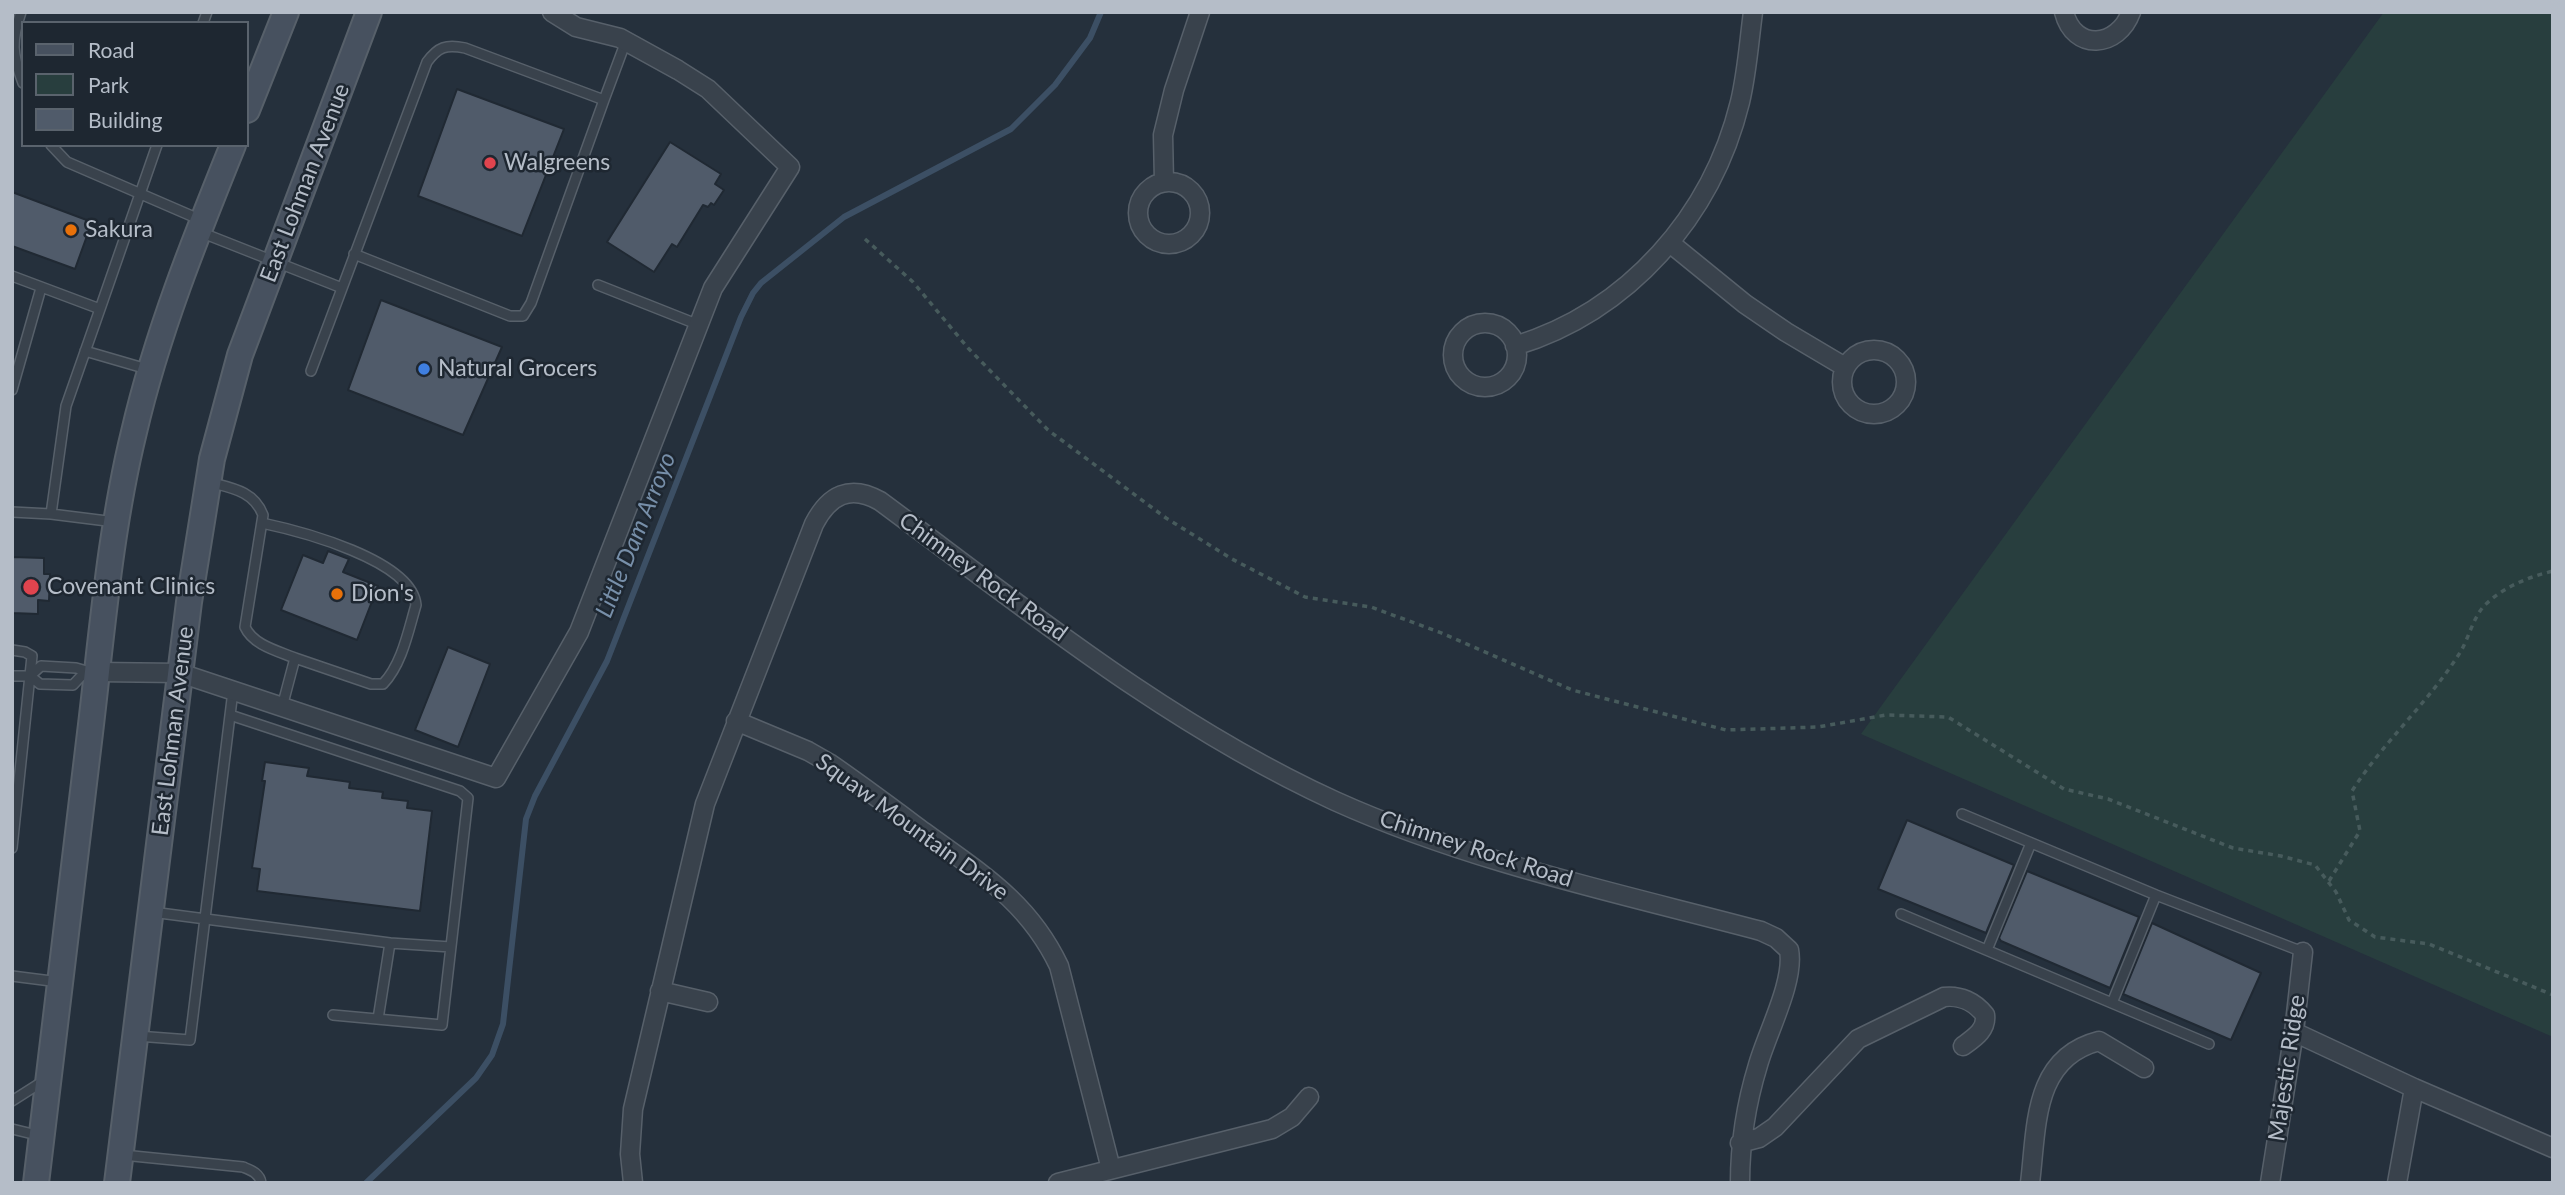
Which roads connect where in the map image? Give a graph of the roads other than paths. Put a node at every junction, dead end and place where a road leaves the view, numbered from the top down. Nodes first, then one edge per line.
1 (20, 12) edge
2 (286, 12) edge
3 (369, 12) edge
4 (552, 12) edge
5 (1200, 12) edge
6 (1753, 12) edge
7 (2064, 12) edge
8 (2131, 12) edge
9 (626, 41) junction
10 (21, 78) edge
11 (604, 100) junction
12 (248, 107) edge
13 (53, 147) edge
14 (156, 147) edge
15 (232, 147) edge
16 (1164, 182) dead end
17 (139, 195) junction
18 (201, 226) junction
19 (1670, 243) junction
20 (354, 254) junction
21 (275, 262) junction
22 (12, 276) edge
23 (598, 285) dead end
24 (41, 288) junction
25 (342, 288) junction
26 (100, 309) junction
27 (699, 325) junction
28 (1516, 346) dead end
29 (85, 351) junction
30 (1845, 368) dead end
31 (150, 370) junction
32 (311, 371) dead end
33 (12, 390) edge
34 (207, 482) junction
35 (12, 512) edge
36 (51, 514) junction
37 (117, 522) junction
38 (262, 523) junction
39 (12, 650) edge
40 (295, 659) junction
41 (91, 672) junction
42 (180, 673) junction
43 (12, 676) edge
44 (30, 676) junction
45 (233, 691) junction
46 (282, 707) junction
47 (230, 715) junction
48 (736, 721) junction
49 (16, 790) edge
50 (1962, 814) dead end
51 (2031, 843) junction
52 (12, 848) edge
53 (2155, 895) junction
54 (151, 912) junction
55 (1901, 914) dead end
56 (205, 920) junction
57 (390, 943) junction
58 (451, 947) junction
59 (1987, 950) junction
60 (2303, 952) joint
61 (12, 976) edge
62 (60, 982) junction
63 (660, 991) junction
64 (708, 1002) dead end
65 (2112, 1003) junction
66 (333, 1015) dead end
67 (378, 1019) junction
68 (2294, 1032) junction
69 (135, 1036) junction
70 (2209, 1044) dead end
71 (1964, 1046) dead end
72 (2144, 1068) dead end
73 (49, 1077) junction
74 (2414, 1088) junction
75 (1309, 1097) dead end
76 (12, 1101) edge
77 (12, 1129) edge
78 (42, 1136) junction
79 (1740, 1143) junction
80 (2553, 1148) edge
81 (121, 1154) junction
82 (1111, 1170) junction
83 (36, 1183) edge
84 (117, 1183) edge
85 (261, 1183) edge
86 (633, 1183) edge
87 (1058, 1183) edge
88 (1740, 1183) edge
89 (2030, 1183) edge
90 (2270, 1183) edge
91 (2397, 1183) edge

1 - 10 lane
2 - 12 main road
3 - 21 main road, East Lohman Avenue
4 - 9 street
5 - 16 street
6 - 19 street
7 - 8 street
9 - 11 lane
9 - 27 street
11 - 20 lane
11 - 20 lane
13 - 17 lane
14 - 17 lane
15 - 18 main road
17 - 18 lane
17 - 26 lane
18 - 21 lane
18 - 31 main road
19 - 28 street
19 - 30 street
20 - 25 lane
21 - 25 lane
21 - 34 main road, East Lohman Avenue
22 - 24 lane
23 - 27 lane
24 - 26 lane
24 - 33 lane
25 - 32 lane
26 - 29 lane
27 - 46 street
29 - 31 lane
29 - 36 lane
31 - 37 main road
34 - 38 lane
34 - 42 main road, East Lohman Avenue
35 - 36 lane
36 - 37 lane
37 - 41 main road
38 - 40 lane
38 - 40 lane
39 - 44 lane
40 - 46 lane
41 - 42 street
41 - 44 lane
41 - 44 lane
41 - 62 main road
42 - 45 street
42 - 54 main road, East Lohman Avenue
43 - 44 lane
44 - 49 lane
45 - 46 street
45 - 47 lane
47 - 56 lane
47 - 58 lane
48 - 63 street, Chimney Rock Road
48 - 79 street, Chimney Rock Road
48 - 82 street, Squaw Mountain Drive
49 - 52 lane
50 - 51 lane
51 - 53 lane
51 - 59 lane
53 - 60 lane
53 - 65 lane
54 - 56 lane
54 - 69 main road, East Lohman Avenue
55 - 59 lane
56 - 57 lane
56 - 69 lane
57 - 58 lane
57 - 67 lane
58 - 67 lane
59 - 65 lane
60 - 68 street, Majestic Ridge
61 - 62 lane
62 - 73 main road
63 - 64 street
63 - 86 street, Chimney Rock Road
65 - 70 lane
66 - 67 lane
68 - 74 street
68 - 90 street, Majestic Ridge
69 - 81 main road, East Lohman Avenue
71 - 79 street
72 - 89 street
73 - 76 lane
73 - 78 main road
74 - 80 street
74 - 91 street
75 - 82 street
77 - 78 lane
78 - 83 main road
79 - 88 street
81 - 84 main road, East Lohman Avenue
81 - 85 lane
82 - 87 street

